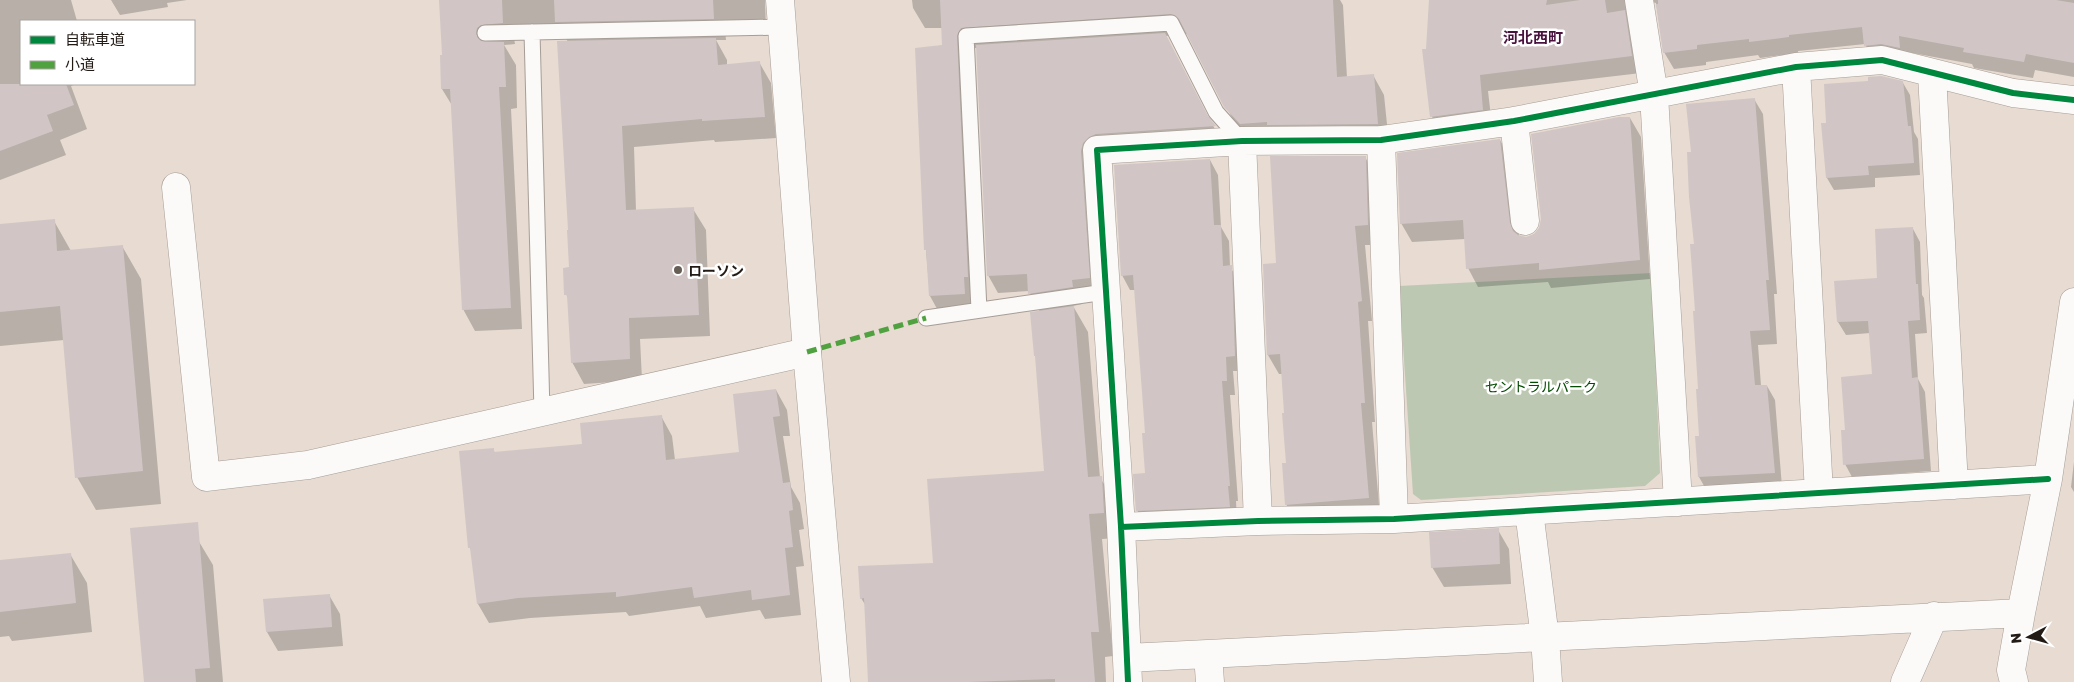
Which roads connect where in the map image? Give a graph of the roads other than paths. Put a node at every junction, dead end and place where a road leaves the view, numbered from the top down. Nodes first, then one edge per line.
1 (780, 0) edge
2 (1639, 0) edge
3 (782, 27) junction
4 (532, 32) junction
5 (485, 33) dead end
6 (1796, 67) junction
7 (1932, 74) junction
8 (1654, 95) junction
9 (2074, 100) edge
10 (1514, 121) junction
11 (1381, 140) junction
12 (1242, 141) junction
13 (176, 187) dead end
14 (1525, 221) dead end
15 (1105, 292) junction
16 (2074, 302) edge
17 (979, 310) junction
18 (926, 318) dead end
19 (807, 352) junction
20 (542, 412) junction
21 (2048, 479) junction
22 (1954, 485) junction
23 (1819, 493) junction
24 (1678, 502) junction
25 (1529, 510) junction
26 (1394, 519) junction
27 (1258, 521) junction
28 (1121, 527) junction
29 (2020, 613) junction
30 (1934, 616) junction
31 (1545, 638) junction
32 (1208, 655) junction
33 (1127, 670) edge
34 (836, 682) edge
35 (1210, 682) edge
36 (1548, 682) edge
37 (1905, 682) edge
38 (2014, 682) edge

1 - 3 street
2 - 8 street
3 - 4 lane
3 - 19 street
4 - 5 lane
4 - 20 lane
6 - 7 street
6 - 8 street
6 - 23 street
7 - 9 street
7 - 22 street
8 - 10 street
8 - 24 street
10 - 11 street
10 - 14 street
11 - 12 street
11 - 26 street
12 - 15 street
12 - 17 lane
12 - 27 street
13 - 20 street
15 - 17 lane
15 - 28 street
16 - 21 street
17 - 18 lane
19 - 20 street
19 - 34 street
21 - 22 street
21 - 29 street
22 - 23 street
23 - 24 street
24 - 25 street
25 - 26 street
25 - 31 street
26 - 27 street
27 - 28 street
28 - 33 street
29 - 30 street
29 - 38 street
30 - 31 street
30 - 37 street
31 - 32 street
31 - 36 street
32 - 33 street
32 - 35 street

